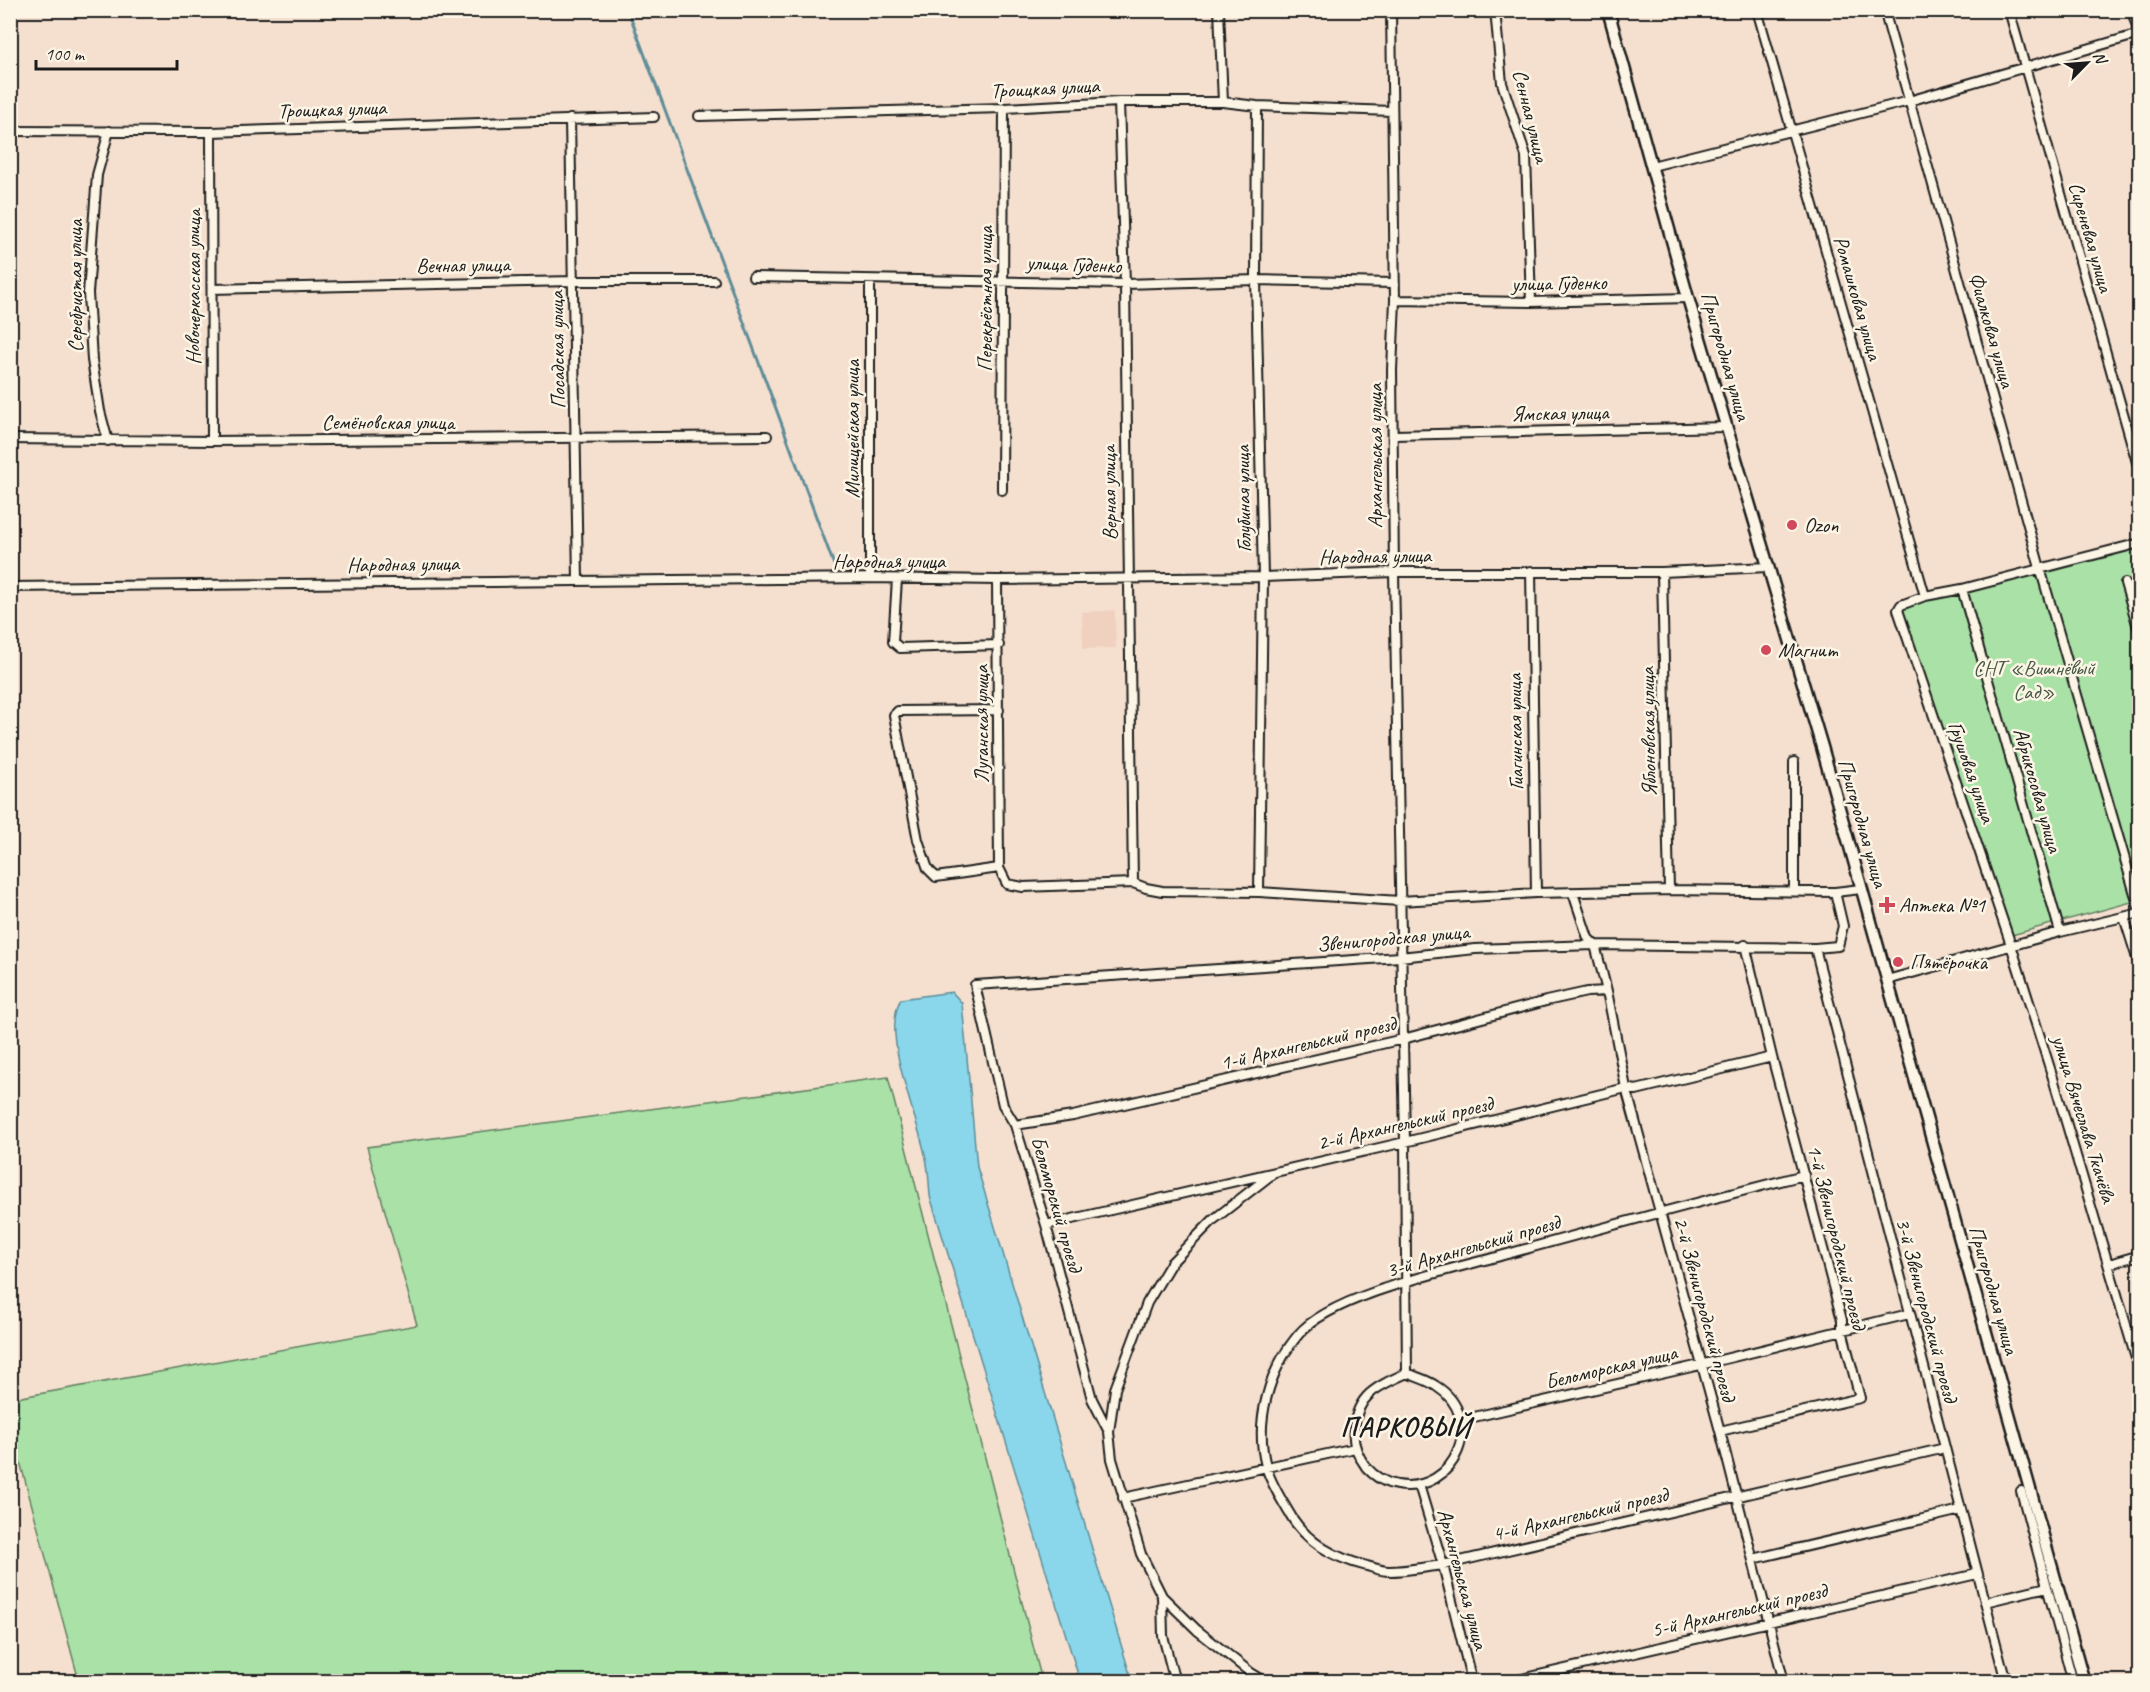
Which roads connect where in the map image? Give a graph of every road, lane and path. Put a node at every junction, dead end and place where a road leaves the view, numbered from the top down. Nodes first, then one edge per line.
1 (1219, 10) edge
2 (1391, 10) edge
3 (1495, 10) edge
4 (1608, 10) edge
5 (1757, 10) edge
6 (1884, 10) edge
7 (2009, 10) edge
8 (2132, 10) edge
9 (2139, 36) edge
10 (2025, 68) junction
11 (1909, 101) junction
12 (1119, 102) junction
13 (1223, 102) junction
14 (1257, 106) junction
15 (1004, 108) junction
16 (1392, 111) junction
17 (699, 116) dead end
18 (654, 117) dead end
19 (570, 119) junction
20 (1791, 130) junction
21 (10, 131) edge
22 (109, 131) junction
23 (211, 132) junction
24 (1652, 166) junction
25 (753, 277) dead end
26 (714, 280) dead end
27 (870, 280) junction
28 (1002, 280) junction
29 (1256, 280) junction
30 (574, 281) junction
31 (1393, 283) junction
32 (1125, 284) junction
33 (212, 289) junction
34 (1688, 298) junction
35 (1395, 300) junction
36 (1531, 302) junction
37 (1726, 427) junction
38 (1394, 435) junction
39 (767, 436) dead end
40 (10, 438) edge
41 (576, 439) junction
42 (108, 441) junction
43 (212, 441) junction
44 (2139, 473) edge
45 (1002, 490) dead end
46 (2139, 543) edge
47 (1768, 567) junction
48 (2040, 568) junction
49 (1531, 571) junction
50 (1394, 572) junction
51 (1662, 572) junction
52 (1128, 577) junction
53 (1263, 577) junction
54 (870, 578) junction
55 (897, 579) junction
56 (578, 580) junction
57 (998, 580) junction
58 (2125, 583) dead end
59 (10, 587) edge
60 (1962, 589) junction
61 (1925, 596) junction
62 (2139, 634) edge
63 (999, 645) junction
64 (999, 710) junction
65 (1794, 762) dead end
66 (999, 868) junction
67 (1133, 883) junction
68 (1861, 889) junction
69 (1669, 890) junction
70 (1794, 891) junction
71 (1259, 892) junction
72 (1835, 892) junction
73 (1536, 893) junction
74 (1573, 893) junction
75 (1400, 901) junction
76 (2139, 912) edge
77 (2124, 917) junction
78 (2060, 932) junction
79 (1594, 945) junction
80 (1745, 945) junction
81 (2012, 945) junction
82 (1815, 948) junction
83 (1400, 957) junction
84 (2139, 969) edge
85 (1887, 980) junction
86 (975, 985) joint
87 (1607, 991) junction
88 (1403, 1039) junction
89 (1772, 1057) junction
90 (1626, 1088) junction
91 (1015, 1125) junction
92 (1405, 1142) junction
93 (1274, 1172) junction
94 (1804, 1175) junction
95 (1660, 1212) junction
96 (1046, 1225) junction
97 (2139, 1256) edge
98 (2109, 1264) junction
99 (1406, 1283) junction
100 (1909, 1314) junction
101 (1842, 1330) junction
102 (1701, 1365) junction
103 (2139, 1372) edge
104 (1407, 1373) junction
105 (1461, 1420) junction
106 (1720, 1431) junction
107 (1109, 1432) junction
108 (1356, 1448) junction
109 (1945, 1448) junction
110 (1266, 1468) junction
111 (1419, 1485) junction
112 (2020, 1491) dead end
113 (1737, 1496) junction
114 (1123, 1498) junction
115 (1961, 1509) junction
116 (1753, 1559) junction
117 (1443, 1565) junction
118 (1977, 1574) junction
119 (2047, 1587) junction
120 (1162, 1596) junction
121 (1985, 1602) junction
122 (1769, 1621) junction
123 (1175, 1682) edge
124 (1266, 1682) edge
125 (1472, 1682) edge
126 (1509, 1682) edge
127 (1784, 1682) edge
128 (2006, 1682) edge
129 (2073, 1682) edge
130 (2084, 1682) edge

1 - 13 street
2 - 16 street, Архангельская улица
3 - 36 street, Сенная улица
4 - 24 street, Пригородная улица
5 - 20 street, Ромашковая улица
6 - 11 street, Фиалковая улица
7 - 10 street, Сиреневая улица
8 - 9 street
9 - 10 street
10 - 11 street
10 - 44 street, Сиреневая улица
11 - 20 street
11 - 48 street, Фиалковая улица
12 - 13 street, Троицкая улица
12 - 15 street, Троицкая улица
12 - 32 street, Верная улица
13 - 14 street, Троицкая улица
14 - 16 street, Троицкая улица
14 - 29 street, Голубиная улица
15 - 17 street, Троицкая улица
15 - 28 street, Перекрёстная улица
16 - 31 street, Архангельская улица
18 - 19 street, Троицкая улица
19 - 23 street, Троицкая улица
19 - 30 street, Посадская улица
20 - 24 street
20 - 61 street, Ромашковая улица
21 - 22 street, Троицкая улица
22 - 23 street, Троицкая улица
22 - 42 street, Серебристая улица
23 - 33 street, Новочеркасская улица
24 - 34 street, Пригородная улица
25 - 27 street, улица Гуденко
26 - 30 street, Вечная улица
27 - 28 street, улица Гуденко
27 - 54 street, Милицейская улица
28 - 32 street, улица Гуденко
28 - 45 street, Перекрёстная улица
29 - 31 street, улица Гуденко
29 - 32 street, улица Гуденко
29 - 53 street, Голубиная улица
30 - 33 street, Вечная улица
30 - 41 street, Посадская улица
31 - 35 street, Архангельская улица
32 - 52 street, Верная улица
33 - 43 street, Новочеркасская улица
34 - 36 street, улица Гуденко
34 - 37 street, Пригородная улица
35 - 36 street, улица Гуденко
35 - 38 street, Архангельская улица
37 - 38 street, Ямская улица
37 - 47 street, Пригородная улица
38 - 50 street, Архангельская улица
39 - 41 street, Семёновская улица
40 - 42 street, Семёновская улица
41 - 43 street, Семёновская улица
41 - 56 street, Посадская улица
42 - 43 street, Семёновская улица
46 - 48 street
47 - 51 street, Народная улица
47 - 68 street, Пригородная улица
48 - 60 street
48 - 76 street, Фиалковая улица
49 - 50 street, Народная улица
49 - 51 street, Народная улица
49 - 73 street, Гиагинская улица
50 - 53 street, Народная улица
50 - 75 street, Архангельская улица
51 - 69 street, Яблоновская улица
52 - 53 street, Народная улица
52 - 57 street, Народная улица
52 - 67 street, Верная улица
53 - 71 street, Голубиная улица
54 - 55 street, Народная улица
54 - 56 street, Народная улица
55 - 57 street, Народная улица
55 - 63 street
56 - 59 street, Народная улица
57 - 63 street, Луганская улица
58 - 62 street
60 - 61 street
60 - 78 street, Абрикосовая улица
61 - 81 street, Грушовая улица
63 - 64 street, Луганская улица
64 - 66 street, Луганская улица
64 - 66 street
65 - 70 street
66 - 67 street, Звенигородская улица
67 - 71 street, Звенигородская улица
68 - 72 street, Звенигородская улица
68 - 85 street, Пригородная улица
69 - 70 street, Звенигородская улица
69 - 74 street, Звенигородская улица
70 - 72 street, Звенигородская улица
71 - 75 street, Звенигородская улица
72 - 82 street
73 - 74 street, Звенигородская улица
73 - 75 street, Звенигородская улица
74 - 79 street, 2-й Звенигородский проезд
75 - 83 street, Архангельская улица
76 - 77 street
77 - 78 street
77 - 84 street
78 - 81 street
79 - 80 street, Звенигородская улица
79 - 83 street, Звенигородская улица
79 - 87 street, 2-й Звенигородский проезд
80 - 82 street, Звенигородская улица
80 - 89 street, 1-й Звенигородский проезд
81 - 85 street
81 - 98 street, улица Вячеслава Ткачёва
82 - 100 street, 3-й Звенигородский проезд
83 - 86 street, Звенигородская улица
83 - 88 street
85 - 130 street, Пригородная улица
86 - 91 street, Беломорский проезд
87 - 88 street, 1-й Архангельский проезд
87 - 90 street, 2-й Звенигородский проезд
88 - 91 street, 1-й Архангельский проезд
88 - 92 street
89 - 90 street, 2-й Архангельский проезд
89 - 94 street, 1-й Звенигородский проезд
90 - 92 street, 2-й Архангельский проезд
90 - 95 street, 2-й Звенигородский проезд
91 - 96 street, Беломорский проезд
92 - 93 street, 2-й Архангельский проезд
92 - 99 street
93 - 96 street, 2-й Архангельский проезд
93 - 107 street, Беломорский проезд
94 - 95 street, 3-й Архангельский проезд
94 - 101 street, 1-й Звенигородский проезд
95 - 99 street, 3-й Архангельский проезд
95 - 102 street, 2-й Звенигородский проезд
96 - 107 street, Беломорский проезд
97 - 98 street
98 - 103 street, улица Вячеслава Ткачёва
99 - 104 street
99 - 110 street, 3-й Архангельский проезд
100 - 101 street, Беломорская улица
100 - 109 street, 3-й Звенигородский проезд
101 - 102 street, Беломорская улица
101 - 106 street, 1-й Звенигородский проезд
102 - 105 street, Беломорская улица
102 - 106 street, 2-й Звенигородский проезд
104 - 105 street
104 - 108 street
105 - 111 street
106 - 113 street, 2-й Звенигородский проезд
107 - 114 street, Беломорский проезд
108 - 110 street
108 - 111 street
109 - 113 street, 4-й Архангельский проезд
109 - 115 street, 3-й Звенигородский проезд
110 - 114 street
110 - 117 street, 4-й Архангельский проезд
111 - 117 street, Архангельская улица
112 - 119 street
113 - 116 street, 2-й Звенигородский проезд
113 - 117 street, 4-й Архангельский проезд
114 - 120 street, Беломорский проезд
115 - 116 street
115 - 118 street, 3-й Звенигородский проезд
116 - 122 street, 2-й Звенигородский проезд
117 - 125 street, Архангельская улица
118 - 121 street, 3-й Звенигородский проезд
118 - 122 street, 5-й Архангельский проезд
119 - 121 street
119 - 129 street
120 - 123 street, Беломорский проезд
120 - 124 street, Беломорский проезд
121 - 128 street, 3-й Звенигородский проезд
122 - 126 street, 5-й Архангельский проезд
122 - 127 street, 2-й Звенигородский проезд

